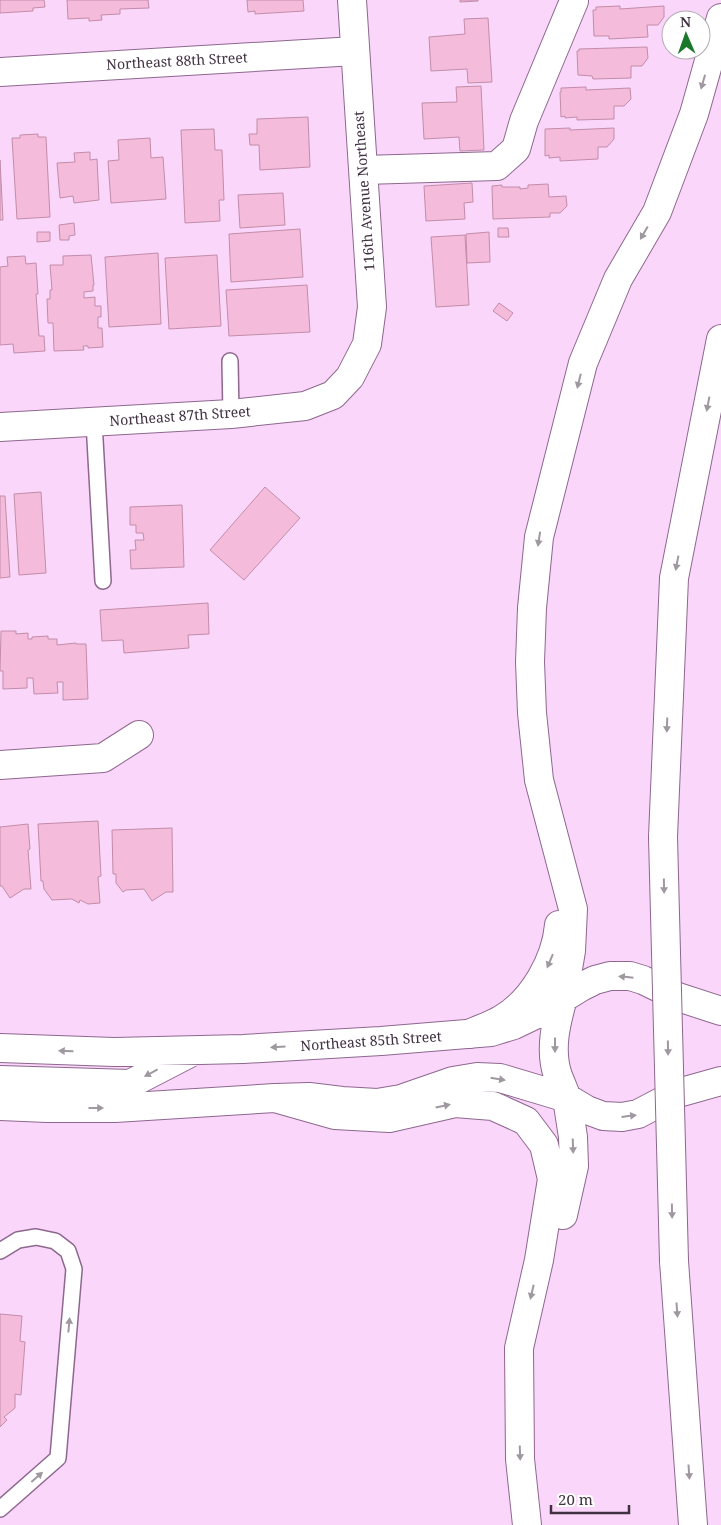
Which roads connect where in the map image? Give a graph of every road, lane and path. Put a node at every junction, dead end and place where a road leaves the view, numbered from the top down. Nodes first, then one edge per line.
1 (352, 0) edge
2 (574, 1) edge
3 (721, 18) edge
4 (355, 51) junction
5 (0, 72) edge
6 (364, 170) junction
7 (721, 339) edge
8 (230, 362) dead end
9 (350, 377) joint
10 (231, 414) junction
11 (94, 422) junction
12 (0, 427) edge
13 (103, 580) dead end
14 (139, 736) dead end
15 (0, 765) edge
16 (556, 844) junction
17 (563, 998) junction
18 (721, 1011) edge
19 (470, 1034) junction
20 (0, 1048) edge
21 (194, 1050) junction
22 (0, 1080) edge
23 (721, 1081) edge
24 (275, 1098) junction
25 (568, 1098) junction
26 (0, 1106) edge
27 (0, 1251) edge
28 (539, 1260) junction
29 (0, 1509) edge
30 (526, 1525) edge
31 (693, 1525) edge

1 - 4 main road, 116th Avenue Northeast
2 - 6 main road
3 -> 16 main road
4 - 5 main road, Northeast 88th Street
4 - 6 main road, 116th Avenue Northeast
6 - 9 main road, 116th Avenue Northeast
7 -> 31 main road, bridge
8 - 10 lane
9 - 10 main road, Northeast 87th Street
10 - 11 main road, Northeast 87th Street
11 - 12 main road, Northeast 87th Street
11 - 13 lane
14 - 15 main road
16 - 17 main road
16 -> 19 main road
18 -> 17 main road, Northeast 85th Street
17 - 19 main road, Northeast 85th Street
17 -> 25 main road
19 -> 21 main road, Northeast 85th Street
21 -> 20 main road, Northeast 85th Street
21 -> 22 main road
25 -> 23 main road
24 -> 25 main road
26 -> 24 main road
24 -> 28 main road
25 -> 28 main road
29 -> 27 lane
28 -> 30 main road

